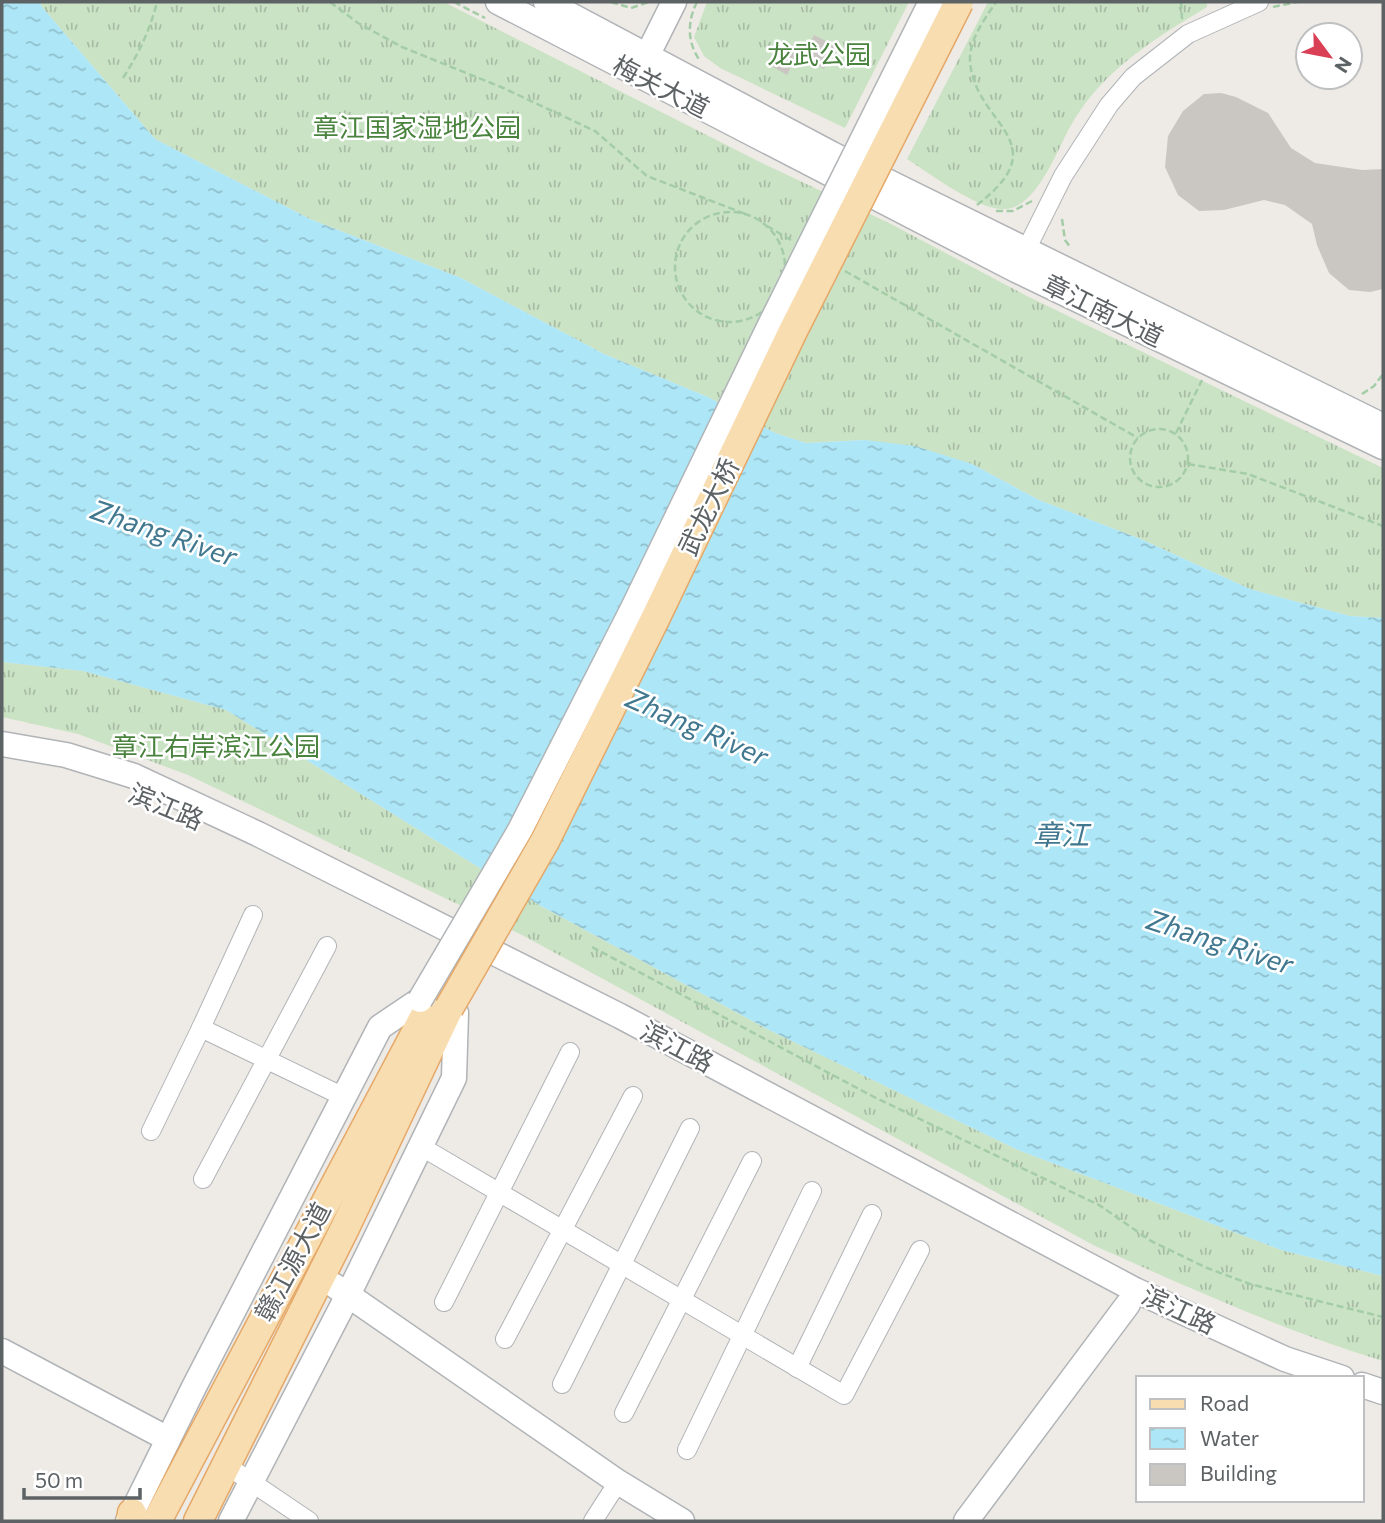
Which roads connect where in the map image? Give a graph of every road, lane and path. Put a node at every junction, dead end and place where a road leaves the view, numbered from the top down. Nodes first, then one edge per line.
1 (158, 2) edge
2 (330, 2) edge
3 (498, 2) edge
4 (546, 2) edge
5 (611, 2) edge
6 (649, 2) edge
7 (674, 2) edge
8 (697, 2) edge
9 (931, 2) edge
10 (940, 2) edge
11 (959, 2) edge
12 (970, 2) edge
13 (996, 2) edge
14 (1181, 2) edge
15 (1297, 2) edge
16 (1265, 5) edge
17 (1182, 25) dead end
18 (647, 56) junction
19 (699, 61) dead end
20 (123, 78) dead end
21 (828, 162) junction
22 (1038, 196) dead end
23 (1062, 212) dead end
24 (748, 215) junction
25 (767, 226) junction
26 (790, 239) dead end
27 (1071, 249) dead end
28 (1021, 260) junction
29 (837, 267) dead end
30 (1206, 374) dead end
31 (1383, 374) edge
32 (1352, 396) dead end
33 (1382, 428) edge
34 (1176, 433) junction
35 (1138, 438) junction
36 (1188, 464) junction
37 (1383, 526) edge
38 (2, 744) edge
39 (2, 758) edge
40 (253, 915) dead end
41 (327, 946) dead end
42 (592, 947) dead end
43 (439, 1006) junction
44 (201, 1028) junction
45 (570, 1052) dead end
46 (267, 1060) junction
47 (633, 1096) dead end
48 (344, 1097) junction
49 (690, 1128) dead end
50 (150, 1131) dead end
51 (420, 1146) junction
52 (752, 1161) dead end
53 (203, 1180) dead end
54 (812, 1191) dead end
55 (500, 1192) junction
56 (872, 1214) dead end
57 (562, 1230) junction
58 (920, 1250) dead end
59 (622, 1264) junction
60 (321, 1277) junction
61 (348, 1295) junction
62 (682, 1300) junction
63 (444, 1302) dead end
64 (1128, 1304) junction
65 (1383, 1317) edge
66 (742, 1335) junction
67 (505, 1339) dead end
68 (2, 1351) edge
69 (797, 1368) junction
70 (1289, 1376) edge
71 (1336, 1376) edge
72 (562, 1384) dead end
73 (1364, 1386) edge
74 (1383, 1392) edge
75 (1364, 1402) edge
76 (1383, 1408) edge
77 (624, 1413) dead end
78 (168, 1439) junction
79 (687, 1450) dead end
80 (226, 1465) junction
81 (618, 1482) junction
82 (252, 1483) junction
83 (137, 1519) edge
84 (198, 1521) edge
85 (232, 1521) edge
86 (309, 1521) edge
87 (593, 1521) edge
88 (682, 1521) edge
89 (966, 1521) edge

1 - 20 path
2 - 24 path
3 - 21 street, 梅关大道
4 - 18 street, 梅关大道
5 - 6 path
7 - 18 street
8 - 19 path
9 - 43 street, bridge
10 - 43 main road, 武龙大桥
11 - 43 main road, 武龙大桥, bridge
12 - 43 street
13 - 22 path
14 - 17 path
15 - 16 path
16 - 28 street
18 - 21 street, 梅关大道
21 - 28 street, 章江南大道
23 - 27 path
24 - 25 path
24 - 25 path
25 - 26 path
28 - 33 street, 章江南大道
29 - 35 path
30 - 34 path
31 - 32 path
34 - 35 path
34 - 36 path
35 - 36 path
36 - 37 path
38 - 71 street, 滨江路
39 - 64 street, 滨江路
40 - 44 street
41 - 46 street
42 - 65 path
43 - 48 street
43 - 51 street
43 - 60 main road, 赣江源大道
43 - 83 main road, 赣江源大道
44 - 46 street
44 - 50 street
45 - 55 street
46 - 48 street
46 - 53 street
47 - 57 street
48 - 78 street
49 - 59 street
51 - 55 street
51 - 61 street
52 - 62 street
54 - 66 street
55 - 57 street
55 - 63 street
56 - 69 street
57 - 59 street
57 - 67 street
58 - 69 street
59 - 62 street
59 - 72 street
60 - 61 street
60 - 80 main road, 赣江源大道
61 - 81 street
61 - 82 street
62 - 66 street
62 - 77 street
64 - 70 street, 滨江路
64 - 89 street
66 - 69 street
66 - 79 street
68 - 78 street
73 - 74 street
75 - 76 street
78 - 83 street
80 - 82 street
80 - 84 main road, 赣江源大道
81 - 87 street
81 - 88 street
82 - 85 street
82 - 86 street

